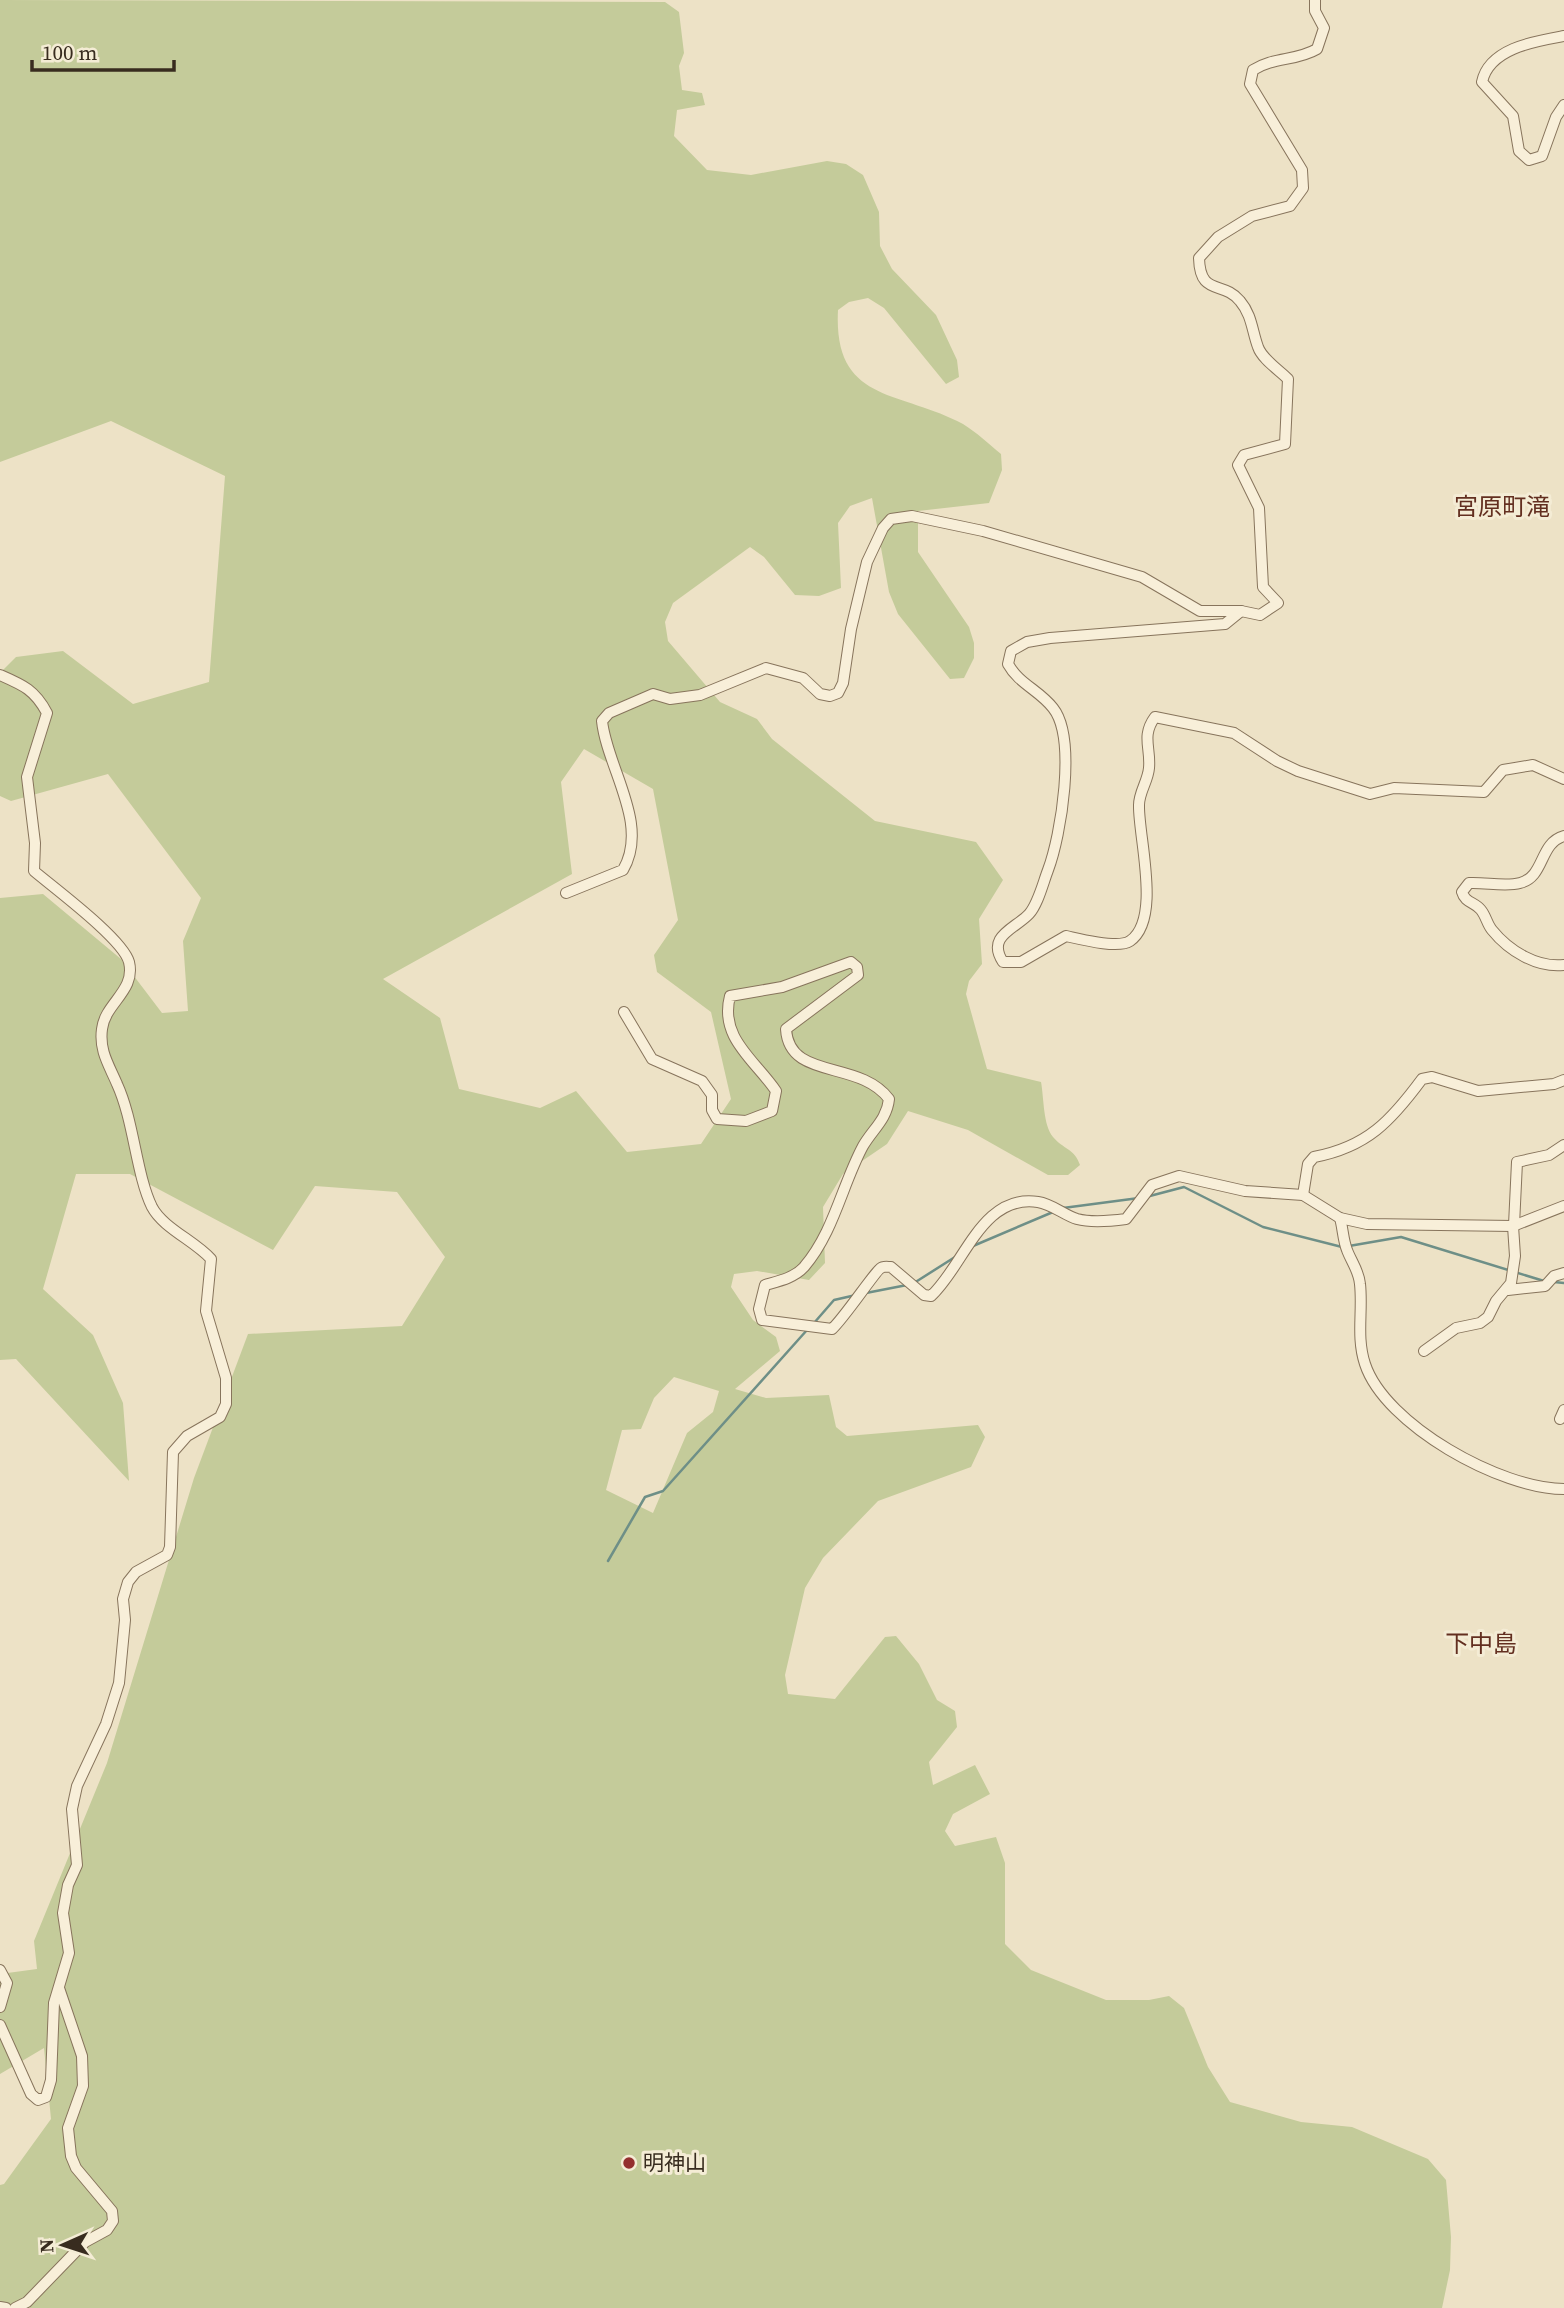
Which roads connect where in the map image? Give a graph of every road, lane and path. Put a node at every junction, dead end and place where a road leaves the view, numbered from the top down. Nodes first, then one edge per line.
1 (1315, 0) edge
2 (1564, 36) edge
3 (1564, 105) edge
4 (1241, 611) junction
5 (0, 675) edge
6 (1564, 779) edge
7 (1564, 836) edge
8 (566, 893) dead end
9 (1564, 964) edge
10 (624, 1012) dead end
11 (1564, 1080) edge
12 (1564, 1145) edge
13 (1303, 1195) junction
14 (1564, 1206) edge
15 (1340, 1219) junction
16 (1514, 1225) junction
17 (1564, 1273) edge
18 (1508, 1290) junction
19 (1424, 1351) dead end
20 (1564, 1489) edge
21 (0, 1970) edge
22 (59, 1987) junction
23 (0, 2007) edge
24 (0, 2025) edge
25 (0, 2307) edge
26 (6, 2308) edge
27 (15, 2308) edge

1 - 4 street
2 - 3 street
4 - 6 street
4 - 8 street
5 - 22 street
7 - 9 street
10 - 13 street
11 - 13 street
12 - 16 street
13 - 15 street
14 - 16 street
15 - 16 street
15 - 20 street
16 - 18 street
17 - 18 street
18 - 19 street
21 - 23 street
22 - 24 street
22 - 27 street
25 - 26 street

